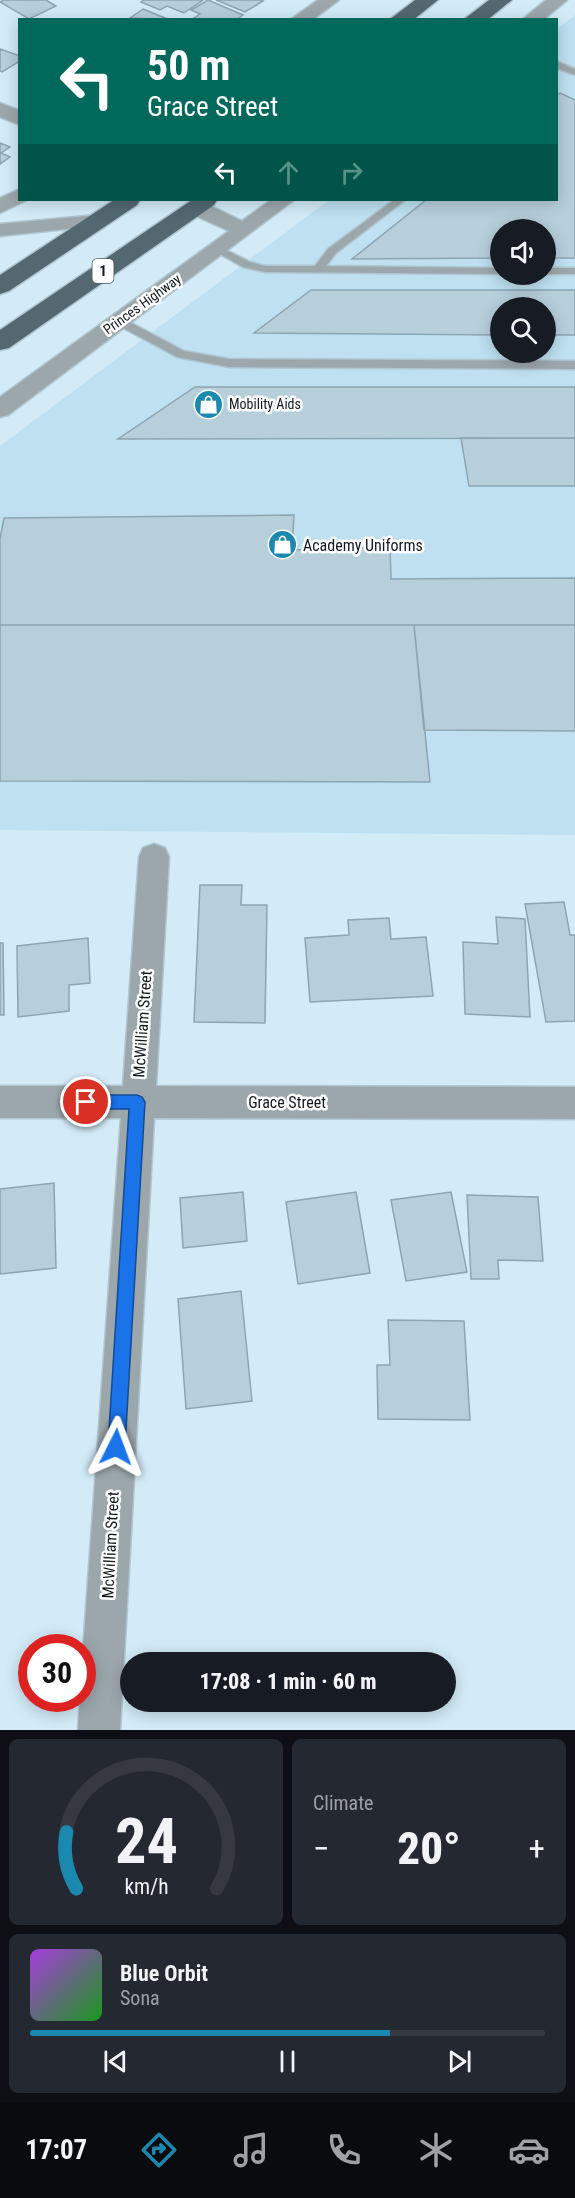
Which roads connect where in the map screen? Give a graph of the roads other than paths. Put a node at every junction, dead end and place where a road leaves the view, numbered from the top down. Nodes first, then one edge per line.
1 (330, 0) edge
2 (428, 0) edge
3 (502, 0) edge
4 (558, 0) edge
5 (302, 18) edge
6 (402, 18) edge
7 (476, 18) edge
8 (534, 18) edge
9 (558, 65) edge
10 (572, 71) edge
11 (558, 78) edge
12 (0, 109) edge
13 (18, 118) edge
14 (18, 196) edge
15 (127, 201) edge
16 (283, 201) edge
17 (399, 201) edge
18 (193, 202) edge
19 (0, 207) edge
20 (97, 220) junction
21 (243, 229) junction
22 (0, 230) edge
23 (216, 249) junction
24 (317, 271) junction
25 (490, 271) edge
26 (556, 271) edge
27 (575, 271) edge
28 (0, 286) edge
29 (120, 321) junction
30 (0, 342) edge
31 (575, 365) edge
32 (0, 409) edge
33 (154, 857) dead end
34 (0, 1102) edge
35 (137, 1102) junction
36 (575, 1103) edge
37 (99, 1730) edge

1 - 5 street
2 - 6 highway
3 - 7 highway
4 - 8 street
9 - 10 lane
10 - 11 lane
12 - 13 street
14 - 19 street
15 - 20 highway
16 - 21 street, Princes Highway
17 - 24 lane
18 - 21 street
18 - 30 highway, 1
20 - 22 street
20 - 28 highway
21 - 23 street, Princes Highway
23 - 24 lane
23 - 29 street, Princes Highway
24 - 25 lane
26 - 27 lane
29 - 31 lane
29 - 32 street, Princes Highway
33 - 35 street, McWilliam Street
34 - 35 street, Grace Street
35 - 36 street, Grace Street
35 - 37 street, McWilliam Street

